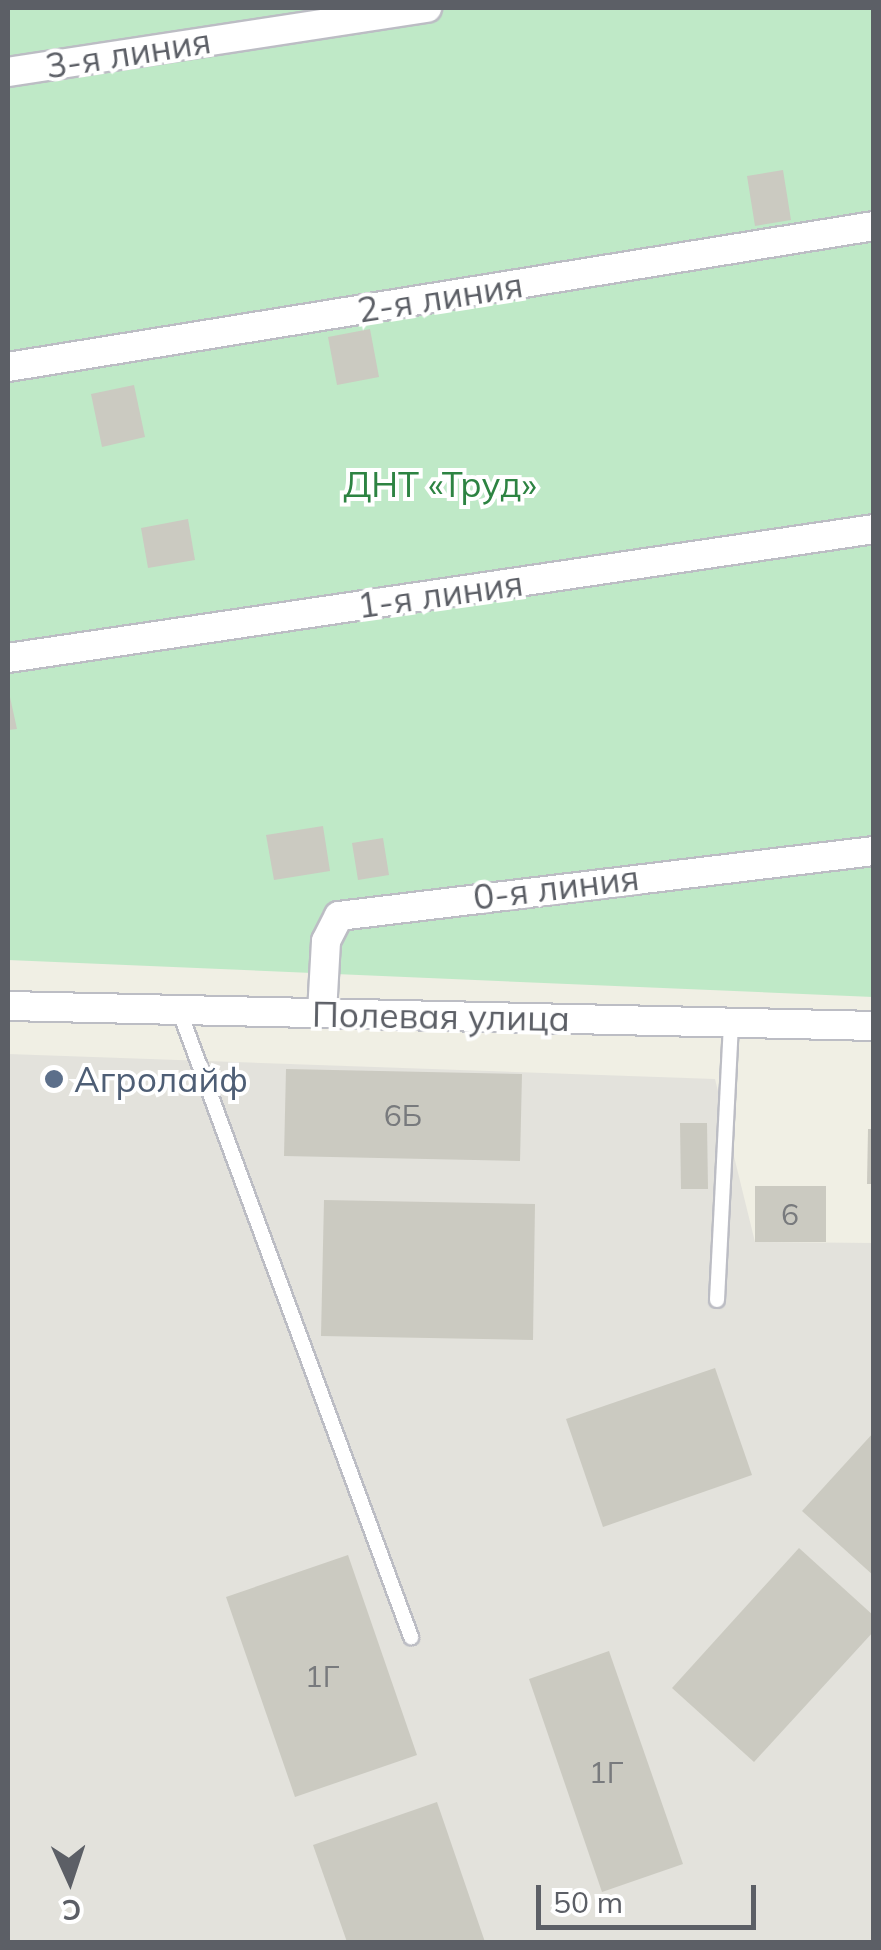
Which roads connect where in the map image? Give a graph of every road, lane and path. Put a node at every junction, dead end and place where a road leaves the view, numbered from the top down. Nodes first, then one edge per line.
1 (427, 8) edge
2 (8, 72) edge
3 (874, 226) edge
4 (8, 367) edge
5 (874, 529) edge
6 (8, 658) edge
7 (874, 851) edge
8 (8, 1006) edge
9 (179, 1010) junction
10 (322, 1013) junction
11 (731, 1022) junction
12 (874, 1026) edge
13 (717, 1300) dead end
14 (411, 1637) dead end

1 - 2 street, 3-я линия
3 - 4 street, 2-я линия
5 - 6 street, 1-я линия
7 - 10 street, 0-я линия
8 - 9 street, Полевая улица
9 - 10 street, Полевая улица
9 - 14 lane
10 - 11 street, Полевая улица
11 - 12 street, Полевая улица
11 - 13 lane

